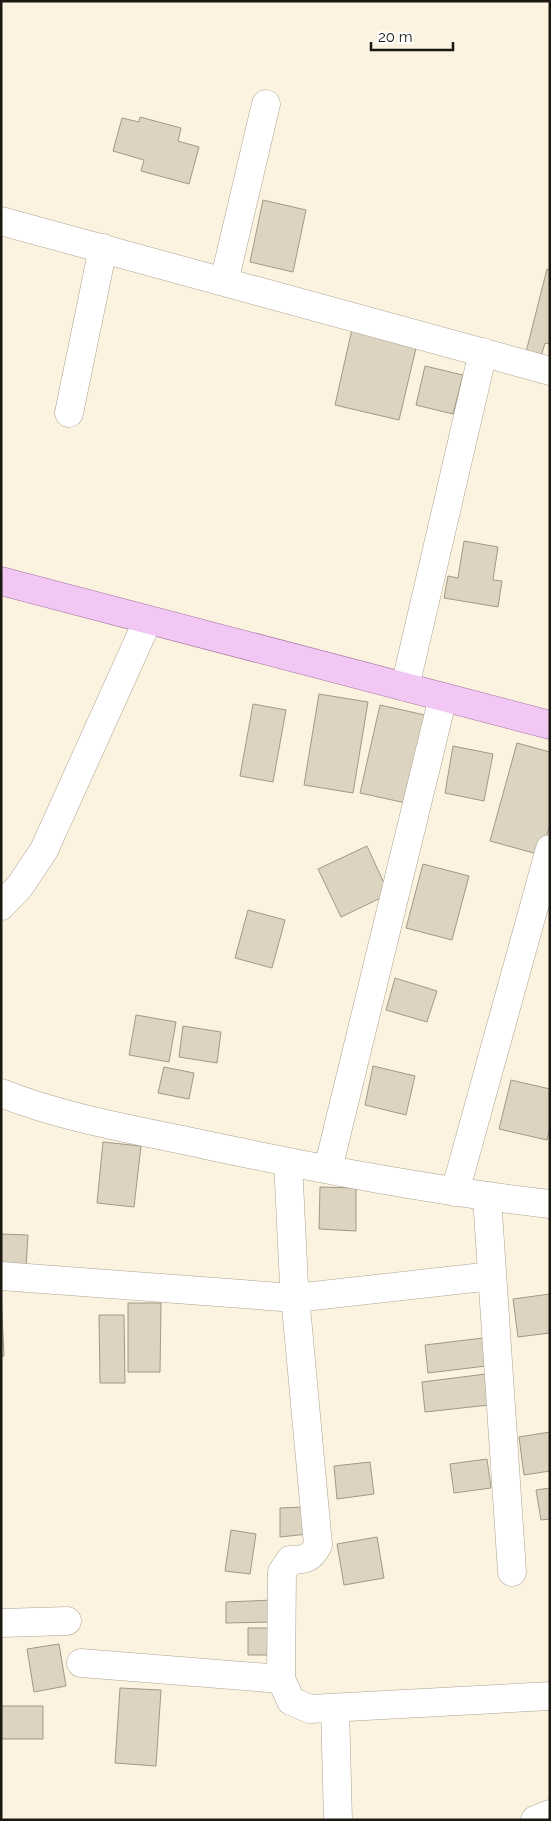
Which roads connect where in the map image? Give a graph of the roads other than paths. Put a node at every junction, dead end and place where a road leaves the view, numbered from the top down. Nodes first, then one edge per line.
1 (266, 104) dead end
2 (1, 220) edge
3 (103, 248) junction
4 (224, 282) junction
5 (483, 352) junction
6 (550, 371) edge
7 (69, 413) dead end
8 (1, 581) edge
9 (148, 620) junction
10 (405, 687) junction
11 (443, 697) junction
12 (550, 725) edge
13 (550, 849) edge
14 (1, 906) edge
15 (1, 1093) edge
16 (288, 1162) junction
17 (328, 1169) junction
18 (455, 1192) junction
19 (488, 1197) junction
20 (550, 1204) edge
21 (1, 1276) edge
22 (492, 1276) junction
23 (296, 1298) junction
24 (512, 1572) dead end
25 (67, 1621) dead end
26 (1, 1623) edge
27 (80, 1663) dead end
28 (280, 1679) junction
29 (550, 1696) edge
30 (336, 1708) junction
31 (550, 1814) edge
32 (338, 1820) edge
33 (535, 1820) edge

1 - 4 street
2 - 3 street
3 - 4 street
3 - 7 street
4 - 5 street
5 - 6 street
5 - 10 street
8 - 9 main road
9 - 10 main road
9 - 14 street
10 - 11 main road
11 - 12 main road
11 - 17 street
13 - 18 street
15 - 16 street
16 - 17 street
16 - 23 street
17 - 18 street
18 - 19 street
19 - 20 street
19 - 22 street
21 - 23 street
22 - 23 street
22 - 24 street
23 - 28 street
25 - 26 street
27 - 28 street
28 - 30 street
29 - 30 street
30 - 32 street
31 - 33 street

